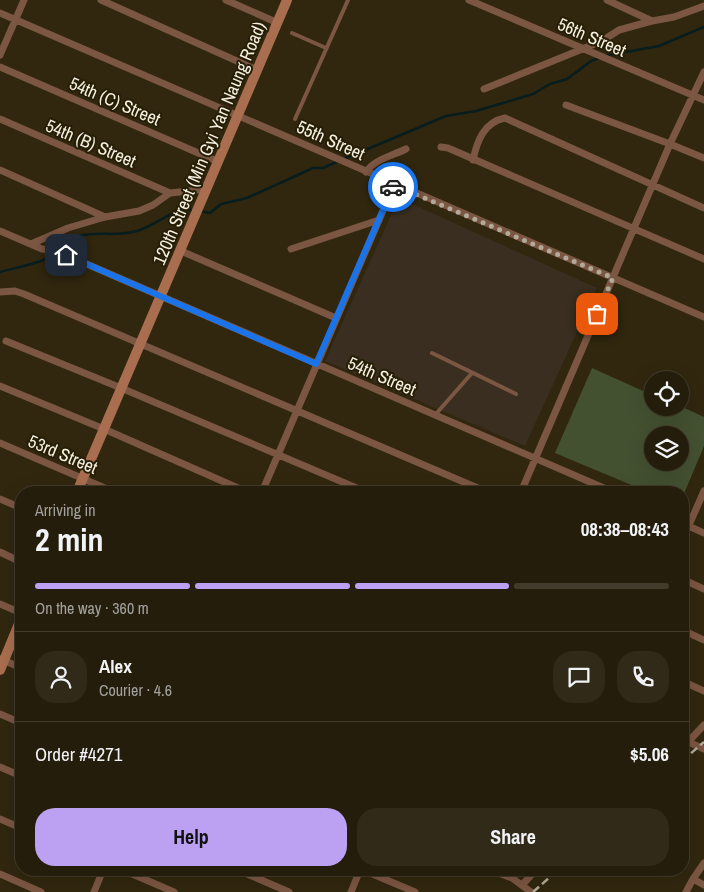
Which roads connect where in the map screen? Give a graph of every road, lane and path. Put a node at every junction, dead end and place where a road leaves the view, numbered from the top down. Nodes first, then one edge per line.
1 (24, 0) edge
2 (102, 0) edge
3 (226, 0) edge
4 (288, 0) edge
5 (348, 0) edge
6 (469, 0) edge
7 (607, 0) edge
8 (478, 2) edge
9 (704, 6) edge
10 (0, 13) edge
11 (15, 20) junction
12 (652, 21) junction
13 (278, 22) junction
14 (292, 33) dead end
15 (326, 48) junction
16 (582, 48) junction
17 (0, 55) edge
18 (0, 67) edge
19 (257, 70) junction
20 (704, 72) edge
21 (484, 89) dead end
22 (692, 95) junction
23 (704, 100) edge
24 (566, 105) dead end
25 (239, 115) junction
26 (295, 119) dead end
27 (0, 120) edge
28 (670, 144) junction
29 (441, 147) dead end
30 (406, 149) dead end
31 (704, 158) edge
32 (473, 160) junction
33 (219, 162) junction
34 (0, 170) edge
35 (366, 172) junction
36 (394, 185) junction
37 (652, 186) junction
38 (170, 193) junction
39 (205, 194) junction
40 (704, 208) edge
41 (105, 217) junction
42 (379, 220) junction
43 (634, 230) junction
44 (0, 231) edge
45 (31, 244) junction
46 (292, 249) dead end
47 (181, 251) junction
48 (704, 259) edge
49 (613, 278) junction
50 (0, 292) edge
51 (161, 297) junction
52 (704, 317) edge
53 (336, 318) junction
54 (6, 341) dead end
55 (140, 344) junction
56 (432, 353) dead end
57 (316, 364) junction
58 (472, 373) junction
59 (0, 386) edge
60 (121, 388) junction
61 (516, 394) dead end
62 (296, 410) junction
63 (435, 415) junction
64 (104, 429) junction
65 (0, 443) edge
66 (278, 455) junction
67 (536, 458) junction
68 (83, 479) junction
69 (80, 486) edge
70 (100, 486) edge
71 (233, 486) edge
72 (265, 486) edge
73 (352, 486) edge
74 (473, 486) edge
75 (524, 486) edge
76 (599, 486) edge
77 (704, 491) edge
78 (0, 499) edge
79 (15, 505) edge
80 (689, 519) edge
81 (689, 526) edge
82 (704, 533) edge
83 (0, 552) edge
84 (15, 559) edge
85 (689, 582) edge
86 (704, 589) edge
87 (0, 604) edge
88 (15, 610) edge
89 (15, 632) edge
90 (689, 633) edge
91 (704, 640) edge
92 (1, 663) edge
93 (15, 666) edge
94 (689, 684) edge
95 (704, 691) edge
96 (0, 714) edge
97 (15, 720) edge
98 (704, 725) edge
99 (689, 738) edge
100 (689, 743) edge
101 (704, 749) edge
102 (0, 767) edge
103 (15, 773) edge
104 (0, 819) edge
105 (15, 825) edge
106 (704, 862) edge
107 (0, 874) edge
108 (101, 876) edge
109 (137, 876) edge
110 (252, 876) edge
111 (358, 876) edge
112 (376, 876) edge
113 (506, 876) edge
114 (530, 876) edge
115 (693, 879) junction
116 (522, 885) junction
117 (704, 885) edge
118 (41, 892) edge
119 (94, 892) edge
120 (174, 892) edge
121 (289, 892) edge
122 (351, 892) edge
123 (415, 892) edge
124 (531, 892) edge
125 (686, 892) edge

1 - 11 street
2 - 19 street
3 - 13 street
4 - 13 main road, 120th Street (Min Gyi Yan Naung Road)
5 - 15 lane
6 - 8 street, 56th Street
7 - 12 street
8 - 16 street, 56th Street
9 - 12 street
10 - 11 street, 55th Street
11 - 17 street
11 - 25 street, 55th Street
12 - 16 street
13 - 19 main road, 120th Street (Min Gyi Yan Naung Road)
14 - 15 lane
15 - 26 lane
16 - 21 street
16 - 22 street, 56th Street
18 - 33 street, 54th (C) Street
19 - 25 main road, 120th Street (Min Gyi Yan Naung Road)
20 - 22 street
22 - 23 street, 56th Street
22 - 28 street
24 - 28 street
25 - 33 main road, 120th Street (Min Gyi Yan Naung Road)
25 - 35 street, 55th Street
27 - 38 street, 54th (B) Street
28 - 31 street
28 - 37 street
29 - 32 street
30 - 35 street
32 - 37 street
32 - 43 street
33 - 39 main road, 120th Street (Min Gyi Yan Naung Road)
34 - 41 street
35 - 36 street, 55th Street
36 - 42 street
36 - 49 street, 55th Street
37 - 40 street
37 - 43 street
38 - 39 street
38 - 41 street
39 - 47 main road, 120th Street (Min Gyi Yan Naung Road)
41 - 45 street
42 - 46 street
42 - 53 street
43 - 48 street
43 - 49 street
44 - 45 street, 54th Street
45 - 51 street, 54th Street
47 - 51 main road, 120th Street (Min Gyi Yan Naung Road)
47 - 53 street
49 - 52 street, 55th Street
49 - 67 street
50 - 55 street
51 - 55 main road, 120th Street (Min Gyi Yan Naung Road)
51 - 57 street, 54th Street
53 - 57 street
54 - 60 street
55 - 60 main road, 120th Street (Min Gyi Yan Naung Road)
55 - 62 street
56 - 58 lane
57 - 62 street
57 - 63 street, 54th Street
58 - 61 lane
58 - 63 lane
59 - 64 street
60 - 64 main road, 120th Street (Min Gyi Yan Naung Road)
60 - 66 street
62 - 66 street
62 - 74 street
63 - 67 street, 54th Street
64 - 68 main road, 120th Street (Min Gyi Yan Naung Road)
64 - 71 street
65 - 68 street, 53rd Street
66 - 72 street
66 - 73 street
67 - 75 street
67 - 76 street, 54th Street
68 - 69 main road, 120th Street (Min Gyi Yan Naung Road)
68 - 70 street, 53rd Street
77 - 80 street
78 - 79 street
81 - 82 street
83 - 84 street
85 - 86 street
87 - 88 street
89 - 92 main road
90 - 91 street
92 - 93 street
94 - 95 street
96 - 97 street
98 - 99 street
100 - 101 street
102 - 103 street
104 - 105 street
106 - 115 street
107 - 118 street
108 - 119 street
109 - 120 street
110 - 121 street
111 - 122 street
112 - 123 street
113 - 116 street
114 - 116 street
115 - 117 street
115 - 125 street
116 - 124 street

